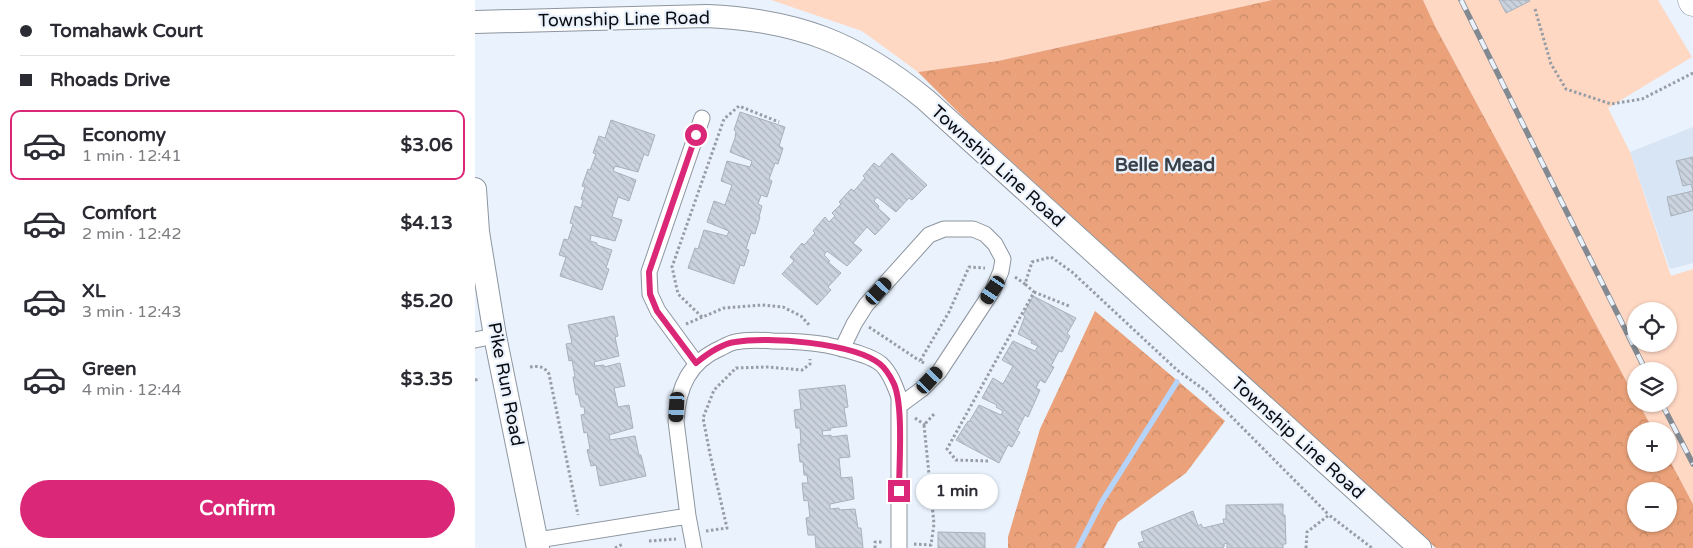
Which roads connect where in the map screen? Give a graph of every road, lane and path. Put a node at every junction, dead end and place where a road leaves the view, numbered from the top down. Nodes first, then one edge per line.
1 (1535, 9) dead end
2 (475, 22) edge
3 (1693, 73) edge
4 (702, 118) dead end
5 (779, 122) dead end
6 (475, 189) edge
7 (1001, 271) junction
8 (1025, 284) junction
9 (1034, 292) junction
10 (1069, 306) dead end
11 (702, 317) junction
12 (857, 319) junction
13 (812, 328) dead end
14 (674, 334) junction
15 (485, 338) edge
16 (843, 349) junction
17 (811, 355) dead end
18 (920, 361) junction
19 (696, 363) junction
20 (530, 367) dead end
21 (939, 372) junction
22 (480, 379) dead end
23 (475, 380) edge
24 (899, 406) junction
25 (935, 413) dead end
26 (988, 461) dead end
27 (578, 515) dead end
28 (1329, 515) junction
29 (688, 516) junction
30 (705, 531) dead end
31 (538, 544) edge
32 (899, 546) edge
33 (931, 547) edge
34 (694, 548) edge
35 (875, 548) edge
36 (1306, 548) edge
37 (1372, 548) edge
38 (1420, 548) edge

1 - 3 path
2 - 38 street, Township Line Road
4 - 14 street
5 - 11 path
6 - 15 street, Pike Run Road
7 - 8 path
7 - 12 street
7 - 18 path
7 - 21 street
8 - 9 path
8 - 28 path
9 - 10 path
9 - 26 path
11 - 13 path
11 - 14 path
12 - 16 street
12 - 18 path
14 - 19 street
15 - 31 street, Pike Run Road
16 - 19 street
16 - 24 street
17 - 30 path
18 - 21 path
19 - 29 street
20 - 27 path
21 - 24 street
22 - 23 path
24 - 32 street
25 - 33 path
28 - 36 path
28 - 37 path
29 - 31 street
29 - 34 street
32 - 33 path
32 - 35 path

